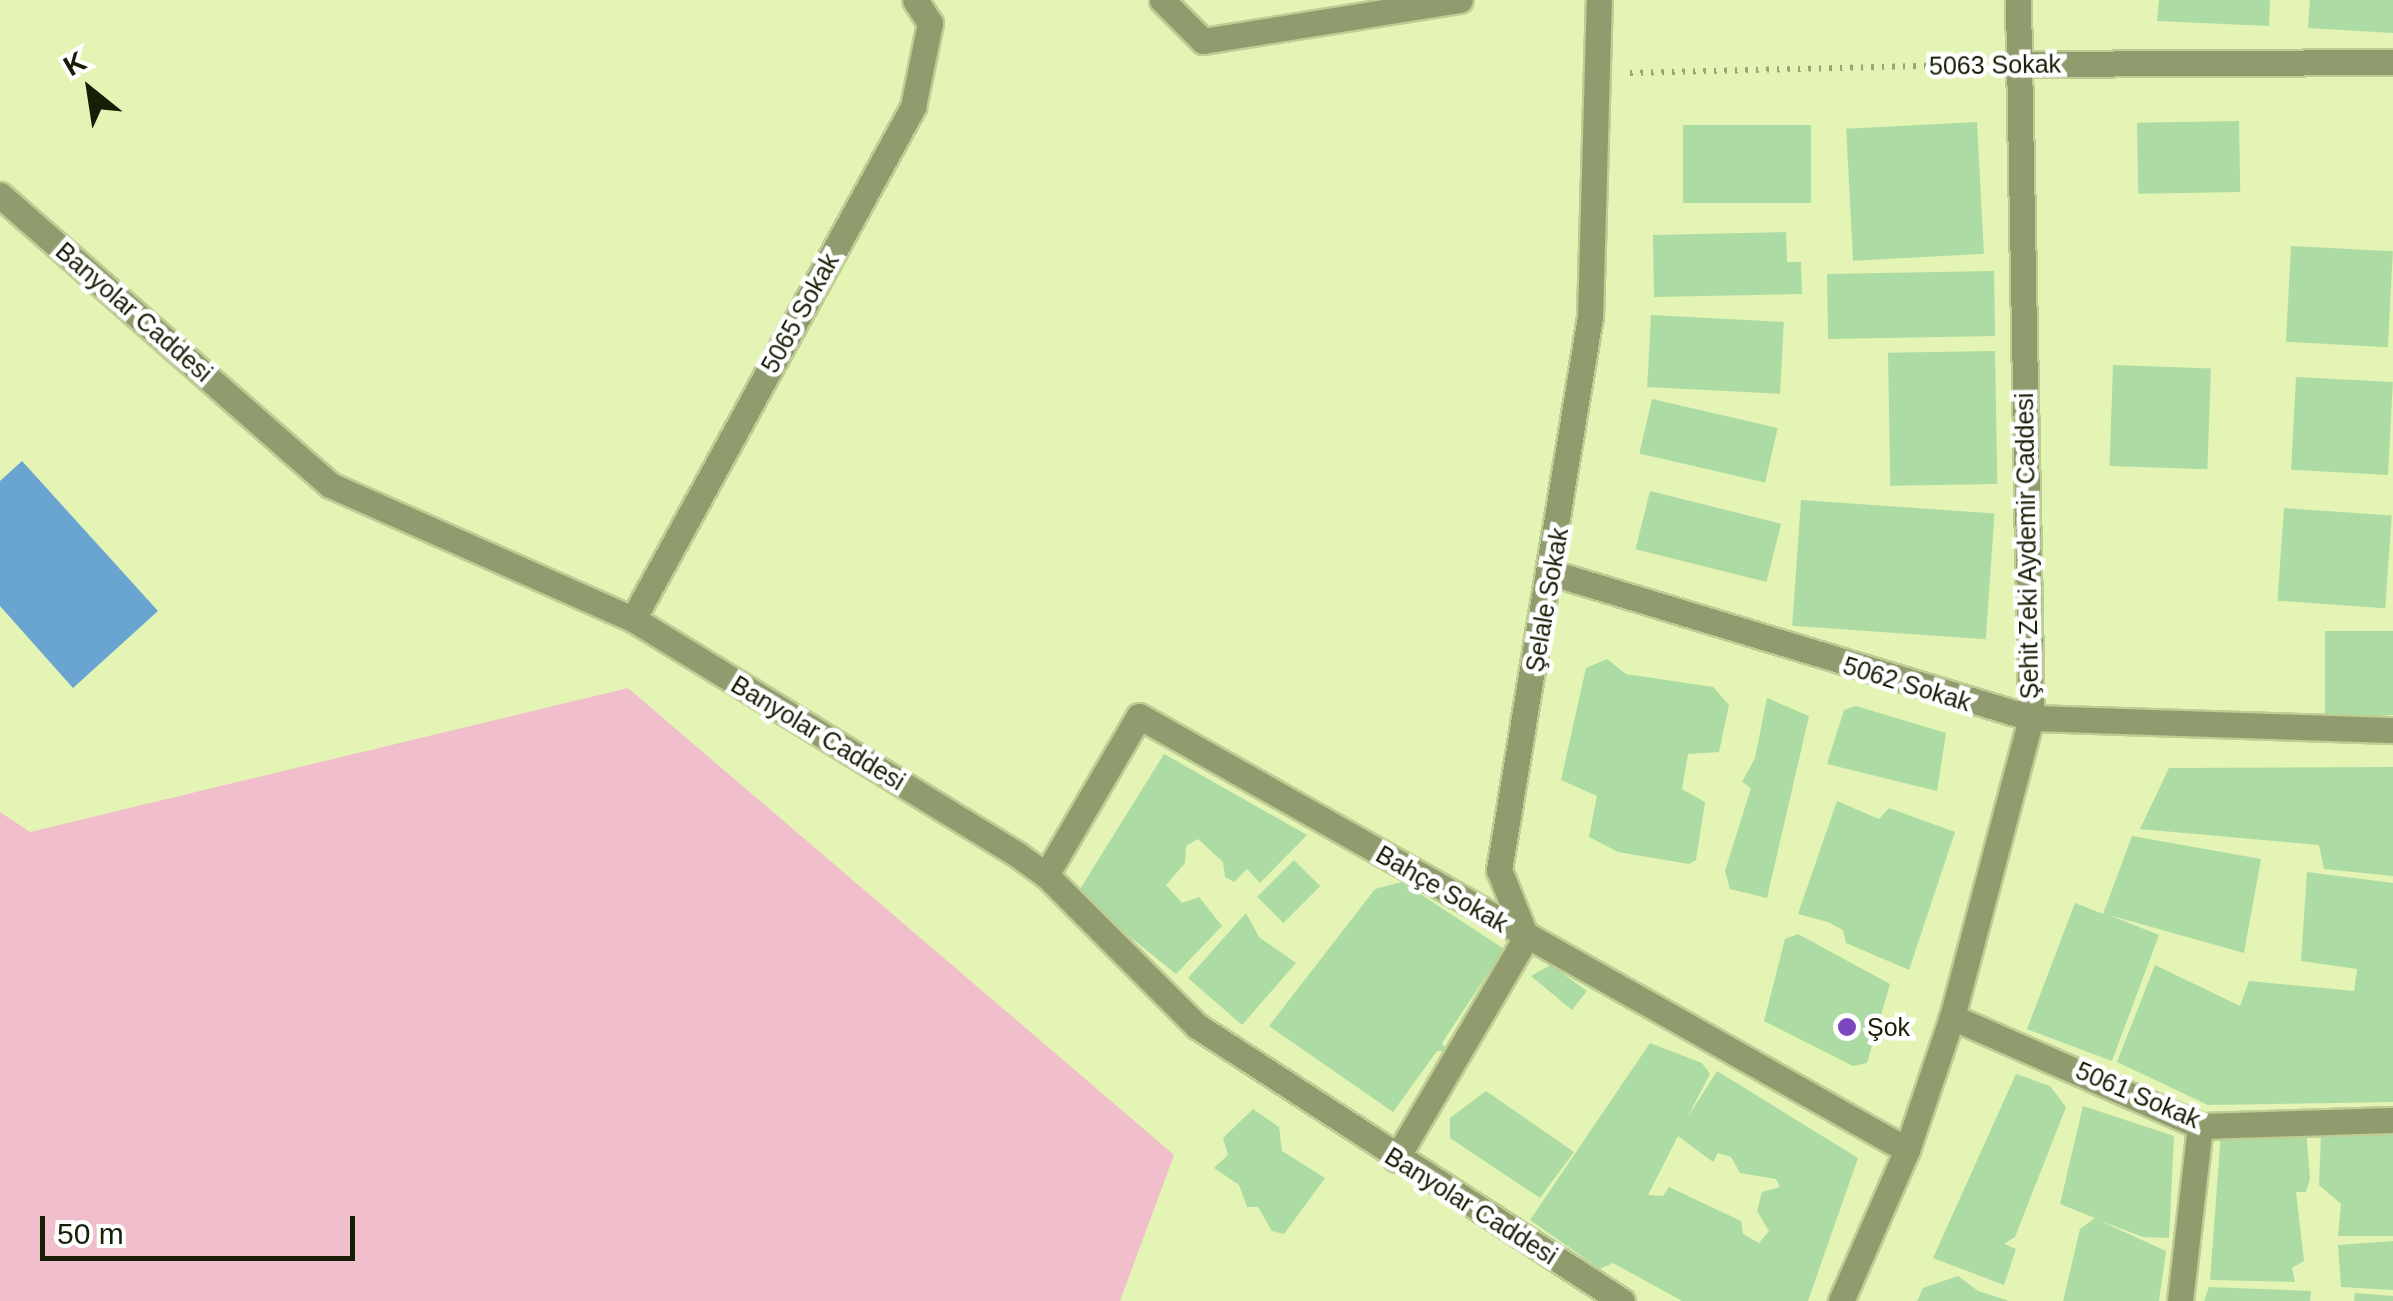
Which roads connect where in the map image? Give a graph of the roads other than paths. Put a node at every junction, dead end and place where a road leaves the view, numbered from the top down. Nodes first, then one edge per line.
1 (915, 0) edge
2 (1162, 0) edge
3 (1460, 0) edge
4 (1600, 0) edge
5 (2018, 0) edge
6 (2393, 62) edge
7 (2019, 64) junction
8 (0, 195) edge
9 (1552, 573) junction
10 (633, 619) junction
11 (2031, 718) junction
12 (2393, 730) edge
13 (1046, 875) junction
14 (1526, 937) junction
15 (1952, 1017) junction
16 (2393, 1120) edge
17 (2200, 1126) junction
18 (1906, 1150) junction
19 (1396, 1159) junction
20 (1622, 1301) edge
21 (1841, 1301) edge
22 (2180, 1301) edge

1 - 10 street, 5065 Sokak
2 - 3 street
4 - 9 street, Şelale Sokak
5 - 7 street, Şehit Zeki Aydemir Caddesi
6 - 7 street, 5063 Sokak
7 - 11 street, Şehit Zeki Aydemir Caddesi
8 - 10 street, Banyolar Caddesi
9 - 11 street, 5062 Sokak
9 - 14 street, Şelale Sokak
10 - 13 street, Banyolar Caddesi
11 - 12 street, 5062 Sokak
11 - 15 street, Şehit Zeki Aydemir Caddesi
13 - 14 street, Bahçe Sokak
13 - 19 street, Banyolar Caddesi
14 - 18 street, Bahçe Sokak
14 - 19 street
15 - 17 street, 5061 Sokak
15 - 18 street, Şehit Zeki Aydemir Caddesi
16 - 17 street, 5061 Sokak
17 - 22 street
18 - 21 street, Şehit Zeki Aydemir Caddesi
19 - 20 street, Banyolar Caddesi

